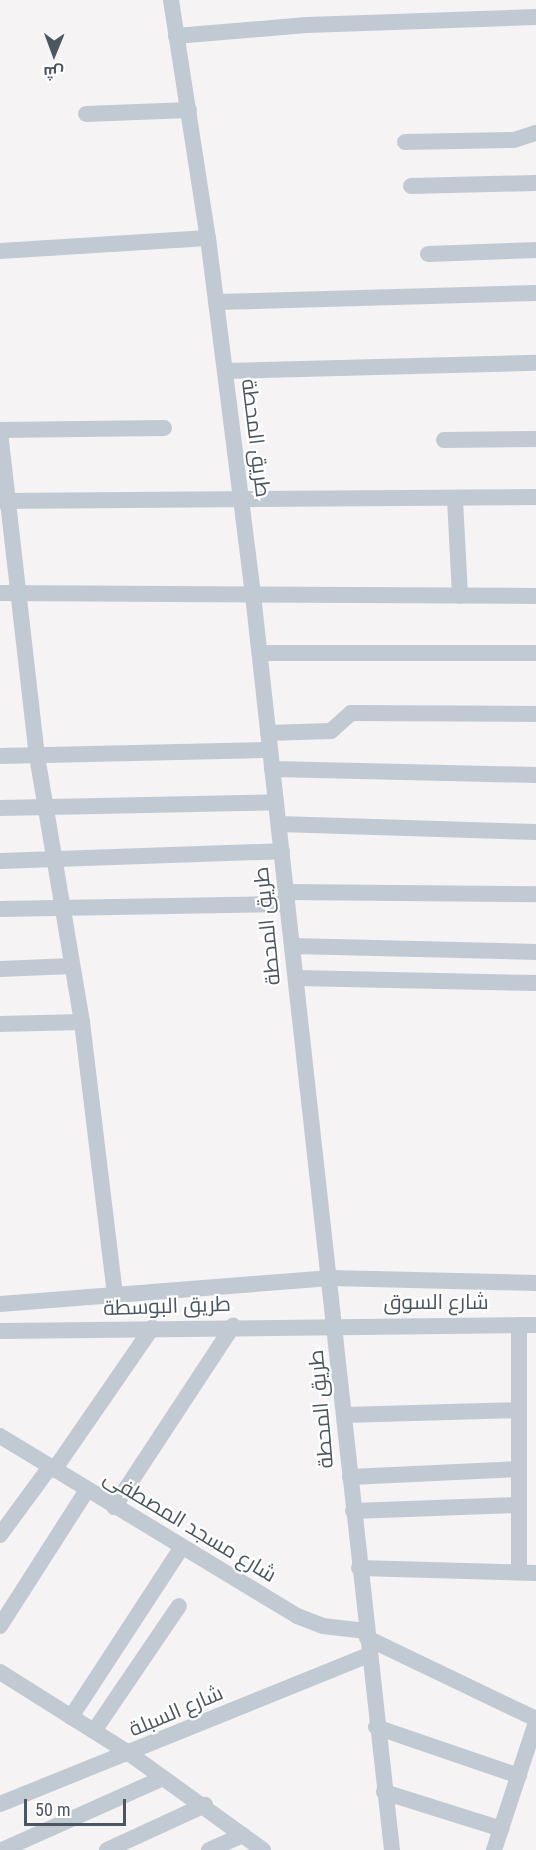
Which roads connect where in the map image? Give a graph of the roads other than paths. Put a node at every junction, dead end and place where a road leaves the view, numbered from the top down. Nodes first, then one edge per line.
1 (171, 0) edge
2 (536, 17) edge
3 (176, 36) junction
4 (189, 110) junction
5 (86, 114) dead end
6 (536, 133) edge
7 (405, 142) dead end
8 (536, 183) edge
9 (411, 186) dead end
10 (208, 238) junction
11 (536, 250) edge
12 (0, 251) edge
13 (428, 254) dead end
14 (536, 293) edge
15 (216, 302) junction
16 (536, 363) edge
17 (225, 370) junction
18 (164, 428) dead end
19 (0, 438) edge
20 (536, 439) edge
21 (444, 441) dead end
22 (536, 497) edge
23 (241, 500) junction
24 (455, 500) junction
25 (4, 501) edge
26 (0, 592) edge
27 (21, 592) junction
28 (253, 595) junction
29 (460, 596) junction
30 (536, 596) edge
31 (260, 653) junction
32 (536, 653) edge
33 (536, 714) edge
34 (269, 741) junction
35 (0, 756) edge
36 (37, 756) junction
37 (273, 769) junction
38 (536, 775) edge
39 (276, 802) junction
40 (47, 807) junction
41 (0, 808) edge
42 (279, 824) junction
43 (536, 832) edge
44 (282, 851) junction
45 (54, 859) junction
46 (0, 861) edge
47 (536, 894) edge
48 (287, 898) junction
49 (64, 908) junction
50 (0, 909) edge
51 (292, 946) junction
52 (536, 952) edge
53 (72, 966) junction
54 (0, 969) edge
55 (296, 978) junction
56 (536, 983) edge
57 (82, 1022) junction
58 (0, 1024) edge
59 (536, 1283) edge
60 (115, 1295) junction
61 (333, 1302) junction
62 (0, 1304) edge
63 (528, 1325) edge
64 (233, 1326) junction
65 (152, 1329) junction
66 (0, 1331) edge
67 (518, 1410) junction
68 (344, 1415) junction
69 (0, 1436) edge
70 (52, 1468) junction
71 (518, 1469) junction
72 (350, 1477) junction
73 (87, 1490) junction
74 (518, 1505) junction
75 (114, 1507) junction
76 (353, 1510) junction
77 (0, 1534) edge
78 (181, 1548) junction
79 (359, 1568) junction
80 (519, 1572) junction
81 (536, 1573) edge
82 (179, 1606) dead end
83 (0, 1626) edge
84 (367, 1641) junction
85 (0, 1673) edge
86 (71, 1717) junction
87 (536, 1721) edge
88 (376, 1726) junction
89 (94, 1731) junction
90 (130, 1754) junction
91 (519, 1776) junction
92 (163, 1778) junction
93 (384, 1792) junction
94 (0, 1804) edge
95 (205, 1805) junction
96 (501, 1828) junction
97 (243, 1835) junction
98 (2, 1850) edge
99 (107, 1850) edge
100 (209, 1850) edge
101 (263, 1850) edge
102 (392, 1850) edge
103 (494, 1850) edge

1 - 3 street, طريق المحطة
2 - 3 street
3 - 4 street, طريق المحطة
4 - 5 street
4 - 10 street, طريق المحطة
6 - 7 street
8 - 9 street
10 - 12 street
10 - 15 street, طريق المحطة
11 - 13 street
14 - 15 street
15 - 17 street, طريق المحطة
16 - 17 street
17 - 23 street, طريق المحطة
18 - 19 street
19 - 25 street
20 - 21 street
22 - 24 street
23 - 24 street
23 - 25 street
23 - 28 street, طريق المحطة
24 - 29 street
25 - 27 street
26 - 27 street
27 - 28 street
27 - 36 street
28 - 29 street
28 - 31 street, طريق المحطة
29 - 30 street
31 - 32 street
31 - 34 street, طريق المحطة
33 - 34 street
34 - 36 street
34 - 37 street, طريق المحطة
35 - 36 street
36 - 40 street
37 - 38 street
37 - 39 street, طريق المحطة
39 - 40 street
39 - 42 street, طريق المحطة
40 - 41 street
40 - 45 street
42 - 43 street
42 - 44 street, طريق المحطة
44 - 45 street
44 - 48 street, طريق المحطة
45 - 46 street
45 - 49 street
47 - 48 street
48 - 49 street
48 - 51 street, طريق المحطة
49 - 50 street
49 - 53 street
51 - 52 street
51 - 55 street, طريق المحطة
53 - 54 street
53 - 57 street
55 - 56 street
55 - 61 street, طريق المحطة
57 - 58 street
57 - 60 street
59 - 61 street
60 - 61 street, طريق البوسطة
60 - 62 street, طريق البوسطة
61 - 63 street, شارع السوق
61 - 64 street, طريق البوسطة
61 - 68 street, طريق المحطة
63 - 67 street
64 - 65 street, طريق البوسطة
64 - 75 street
65 - 66 street, طريق البوسطة
65 - 70 street
67 - 68 street
67 - 71 street
68 - 72 street, طريق المحطة
69 - 70 street, شارع مسجد المصطفى
70 - 73 street, شارع مسجد المصطفى
70 - 77 street
71 - 72 street
71 - 74 street
72 - 76 street, طريق المحطة
73 - 75 street, شارع مسجد المصطفى
73 - 83 street
74 - 76 street
74 - 80 street
75 - 78 street, شارع مسجد المصطفى
76 - 79 street, طريق المحطة
78 - 84 street, شارع مسجد المصطفى
78 - 86 street
79 - 80 street
79 - 84 street, طريق المحطة
80 - 81 street
82 - 89 street
84 - 87 street, شارع مسجد المصطفى
84 - 88 street, طريق المحطة
84 - 90 street, شارع السبلة
85 - 86 street
86 - 89 street
87 - 91 street
88 - 91 street
88 - 93 street, طريق المحطة
89 - 90 street
90 - 92 street
90 - 94 street, شارع السبلة
91 - 96 street
92 - 95 street
92 - 98 street
93 - 96 street
93 - 102 street, طريق المحطة
95 - 97 street
95 - 99 street
96 - 103 street
97 - 100 street
97 - 101 street

